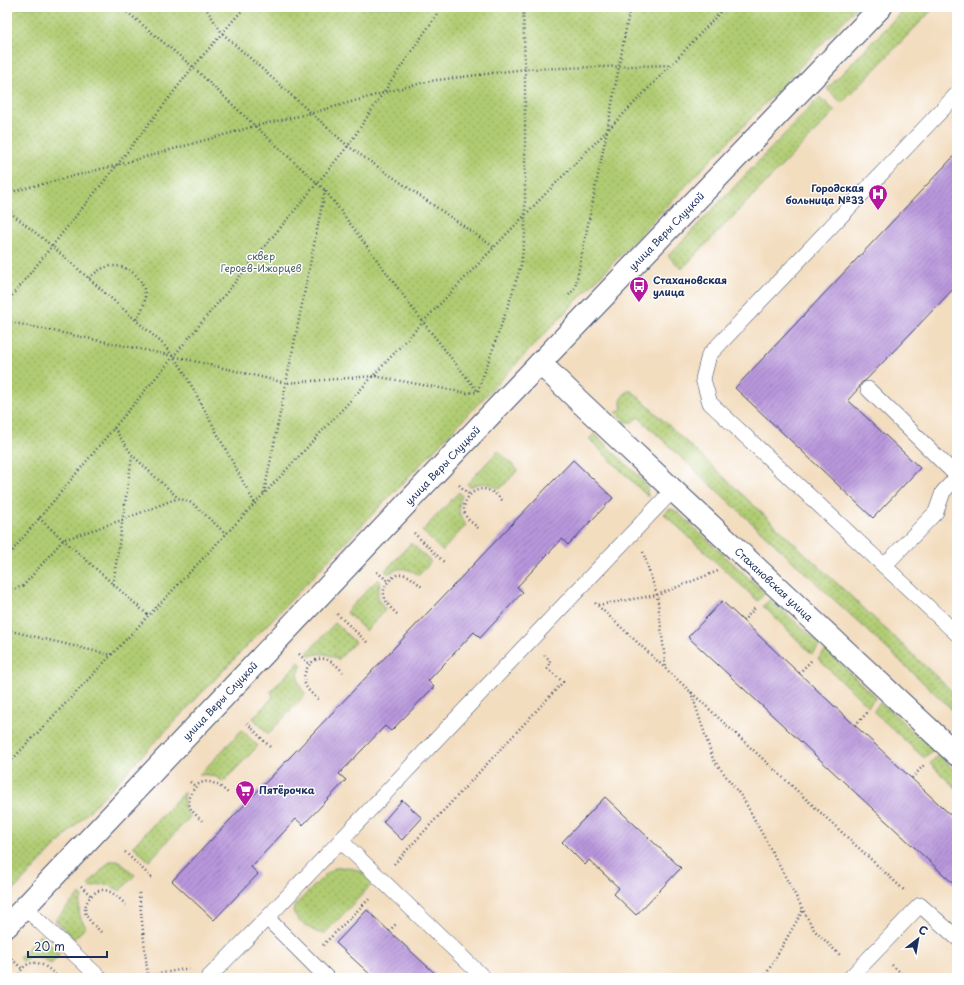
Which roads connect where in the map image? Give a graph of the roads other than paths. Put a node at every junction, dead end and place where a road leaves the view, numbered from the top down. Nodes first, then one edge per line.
1 (881, 7) edge
2 (957, 94) edge
3 (540, 363) junction
4 (868, 389) dead end
5 (957, 477) edge
6 (673, 490) junction
7 (884, 566) junction
8 (957, 634) edge
9 (957, 755) edge
10 (341, 841) junction
11 (25, 908) junction
12 (267, 918) junction
13 (7, 926) edge
14 (957, 938) edge
15 (853, 975) edge
16 (100, 978) edge
17 (208, 978) edge
18 (327, 978) edge
19 (484, 978) edge

1 - 3 street, улица Веры Слуцкой
2 - 7 lane
3 - 6 street, Стахановская улица
3 - 11 street, улица Веры Слуцкой
4 - 5 lane
5 - 7 lane
6 - 9 street, Стахановская улица
6 - 10 lane
7 - 8 lane
10 - 12 lane
10 - 19 lane
11 - 13 street, улица Веры Слуцкой
11 - 16 lane
12 - 17 lane
12 - 18 lane
14 - 15 lane

